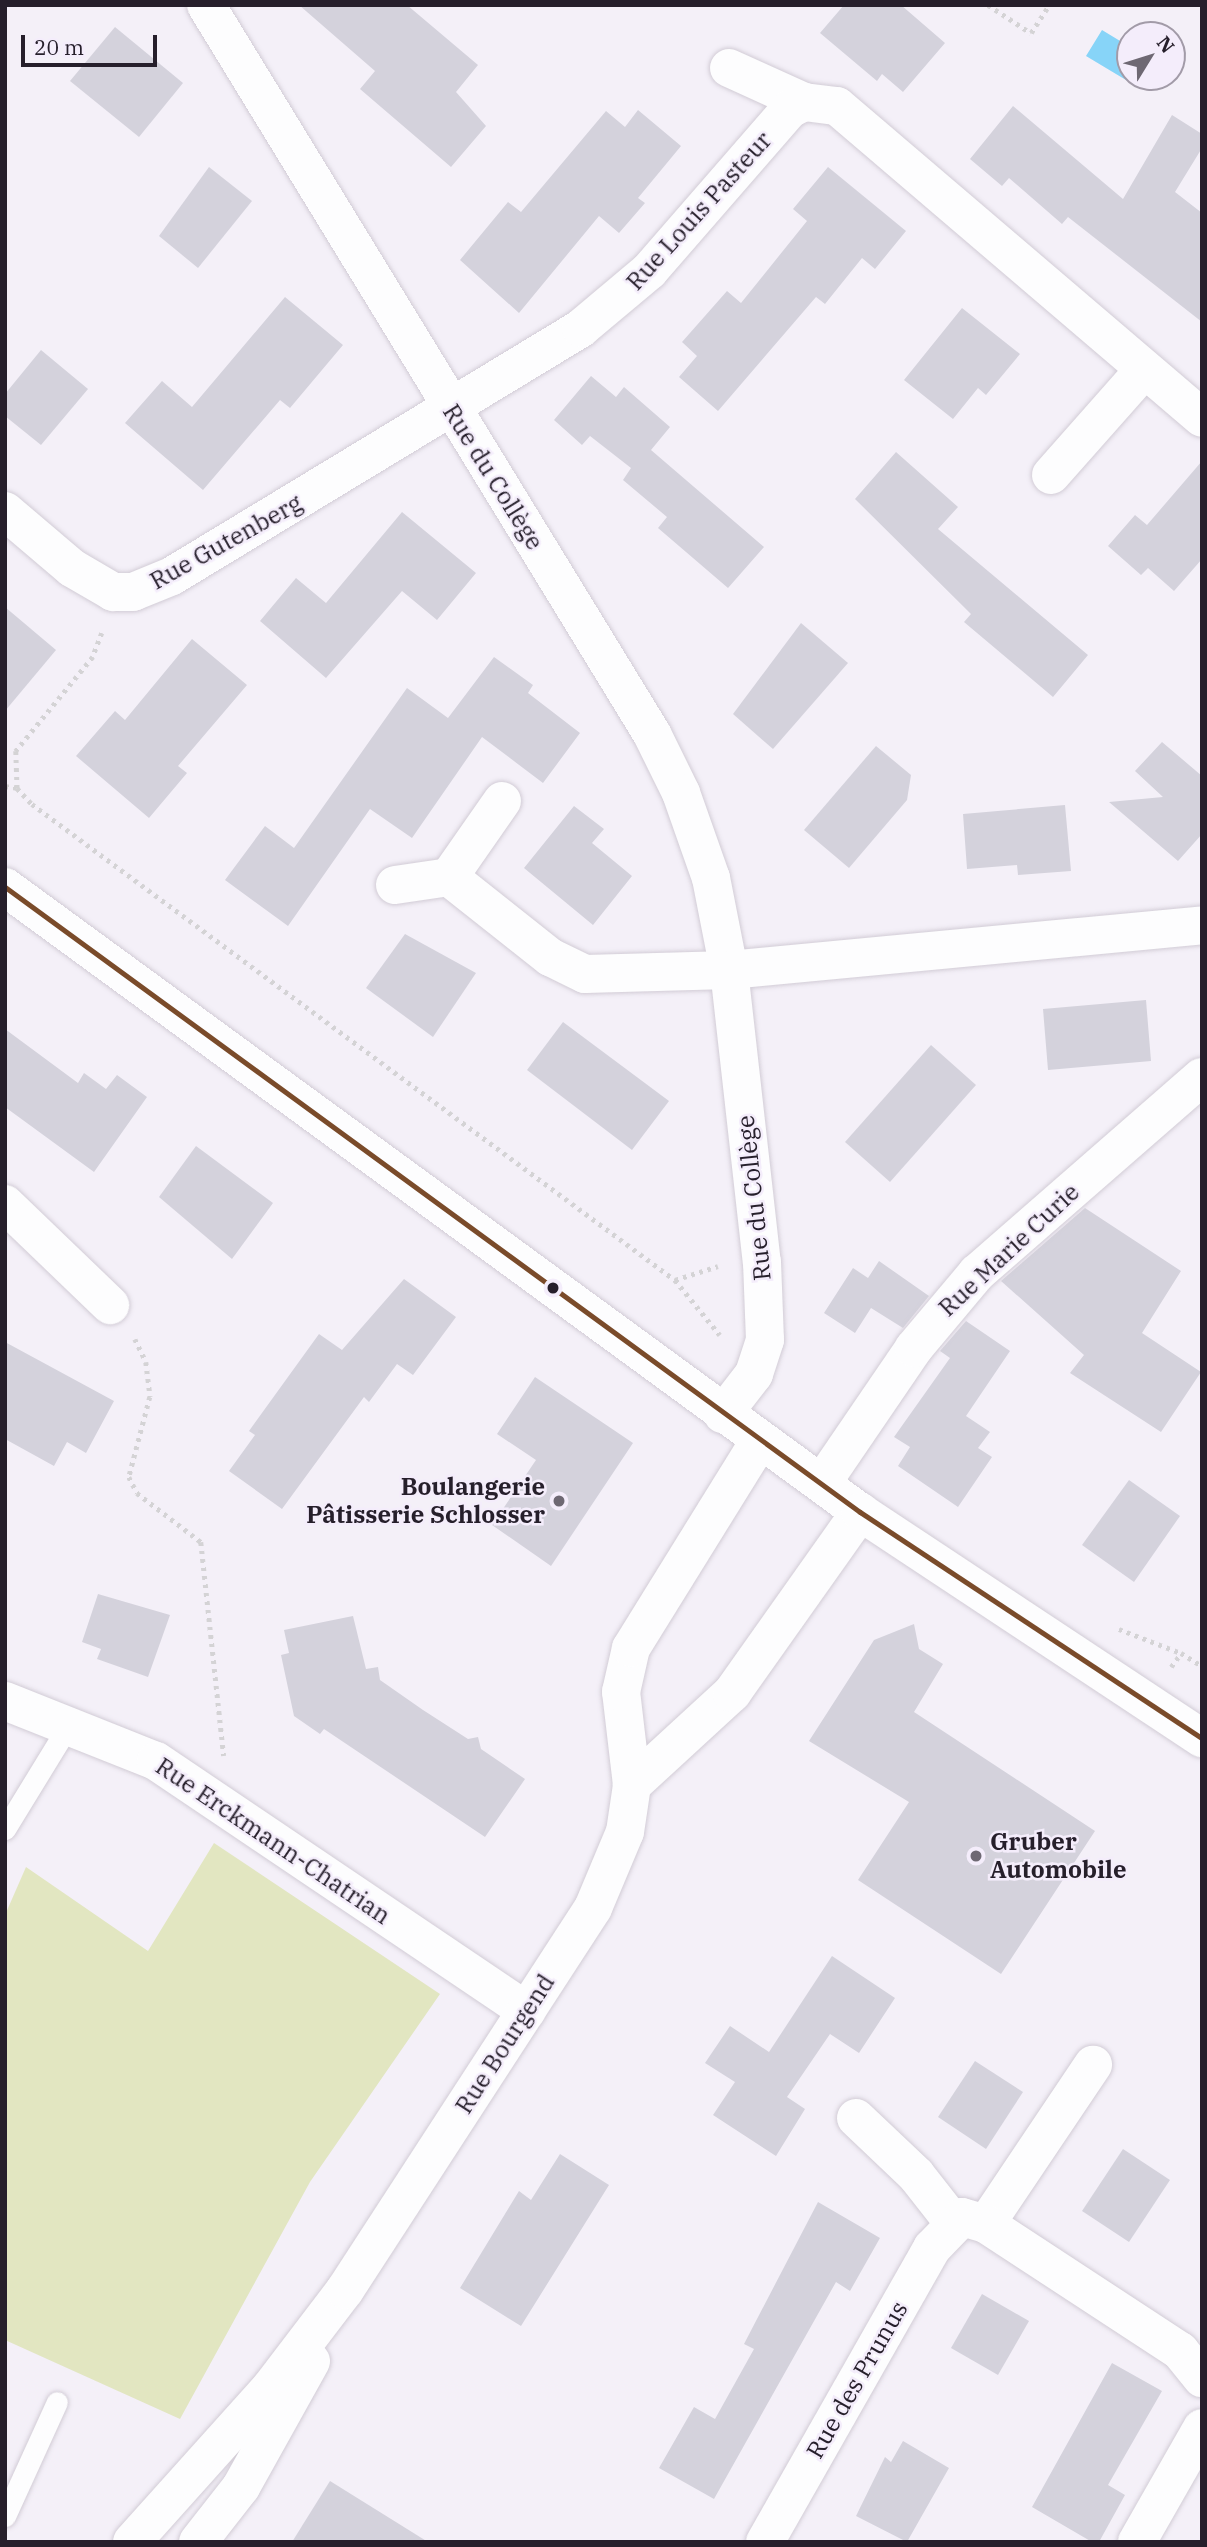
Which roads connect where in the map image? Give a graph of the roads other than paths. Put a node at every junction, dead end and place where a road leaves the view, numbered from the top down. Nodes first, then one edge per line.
1 (206, 5) edge
2 (729, 68) dead end
3 (804, 102) junction
4 (1142, 372) junction
5 (452, 411) junction
6 (1202, 418) edge
7 (1051, 475) dead end
8 (5, 511) edge
9 (502, 801) dead end
10 (449, 877) junction
11 (394, 885) dead end
12 (5, 887) edge
13 (1202, 925) edge
14 (729, 970) junction
15 (1202, 1077) edge
16 (5, 1204) edge
17 (110, 1305) road end
18 (723, 1414) junction
19 (760, 1440) junction
20 (822, 1483) junction
21 (860, 1512) junction
22 (5, 1701) edge
23 (70, 1723) junction
24 (1202, 1738) edge
25 (632, 1785) junction
26 (5, 1829) edge
27 (526, 2011) junction
28 (1093, 2064) dead end
29 (856, 2118) dead end
30 (970, 2223) junction
31 (345, 2290) junction
32 (1202, 2378) edge
33 (57, 2402) dead end
34 (1202, 2428) edge
35 (5, 2516) edge
36 (132, 2542) edge
37 (198, 2542) edge
38 (765, 2542) edge
39 (1137, 2542) edge

1 - 5 street, Rue du Collège
2 - 3 street
3 - 4 street
3 - 5 street, Rue Louis Pasteur
4 - 6 street
4 - 7 street
5 - 8 street, Rue Gutenberg
5 - 14 street, Rue du Collège
9 - 10 street
10 - 11 street
10 - 14 street
12 - 18 street
13 - 14 street
14 - 18 street, Rue du Collège
15 - 20 street, Rue Marie Curie
16 - 17 street
18 - 19 street
19 - 20 street
19 - 25 street, Rue Bourgend
20 - 21 street
21 - 24 street
21 - 25 street
22 - 23 street, Rue Erckmann-Chatrian
23 - 26 lane
23 - 27 street, Rue Erckmann-Chatrian
25 - 27 street, Rue Bourgend
27 - 31 street, Rue Bourgend
28 - 30 street, Rue des Prunus
29 - 30 street
30 - 32 street
30 - 38 street, Rue des Prunus
31 - 36 street, Rue Bourgend
31 - 37 street, Rue Bourgend
33 - 35 lane
34 - 39 street

